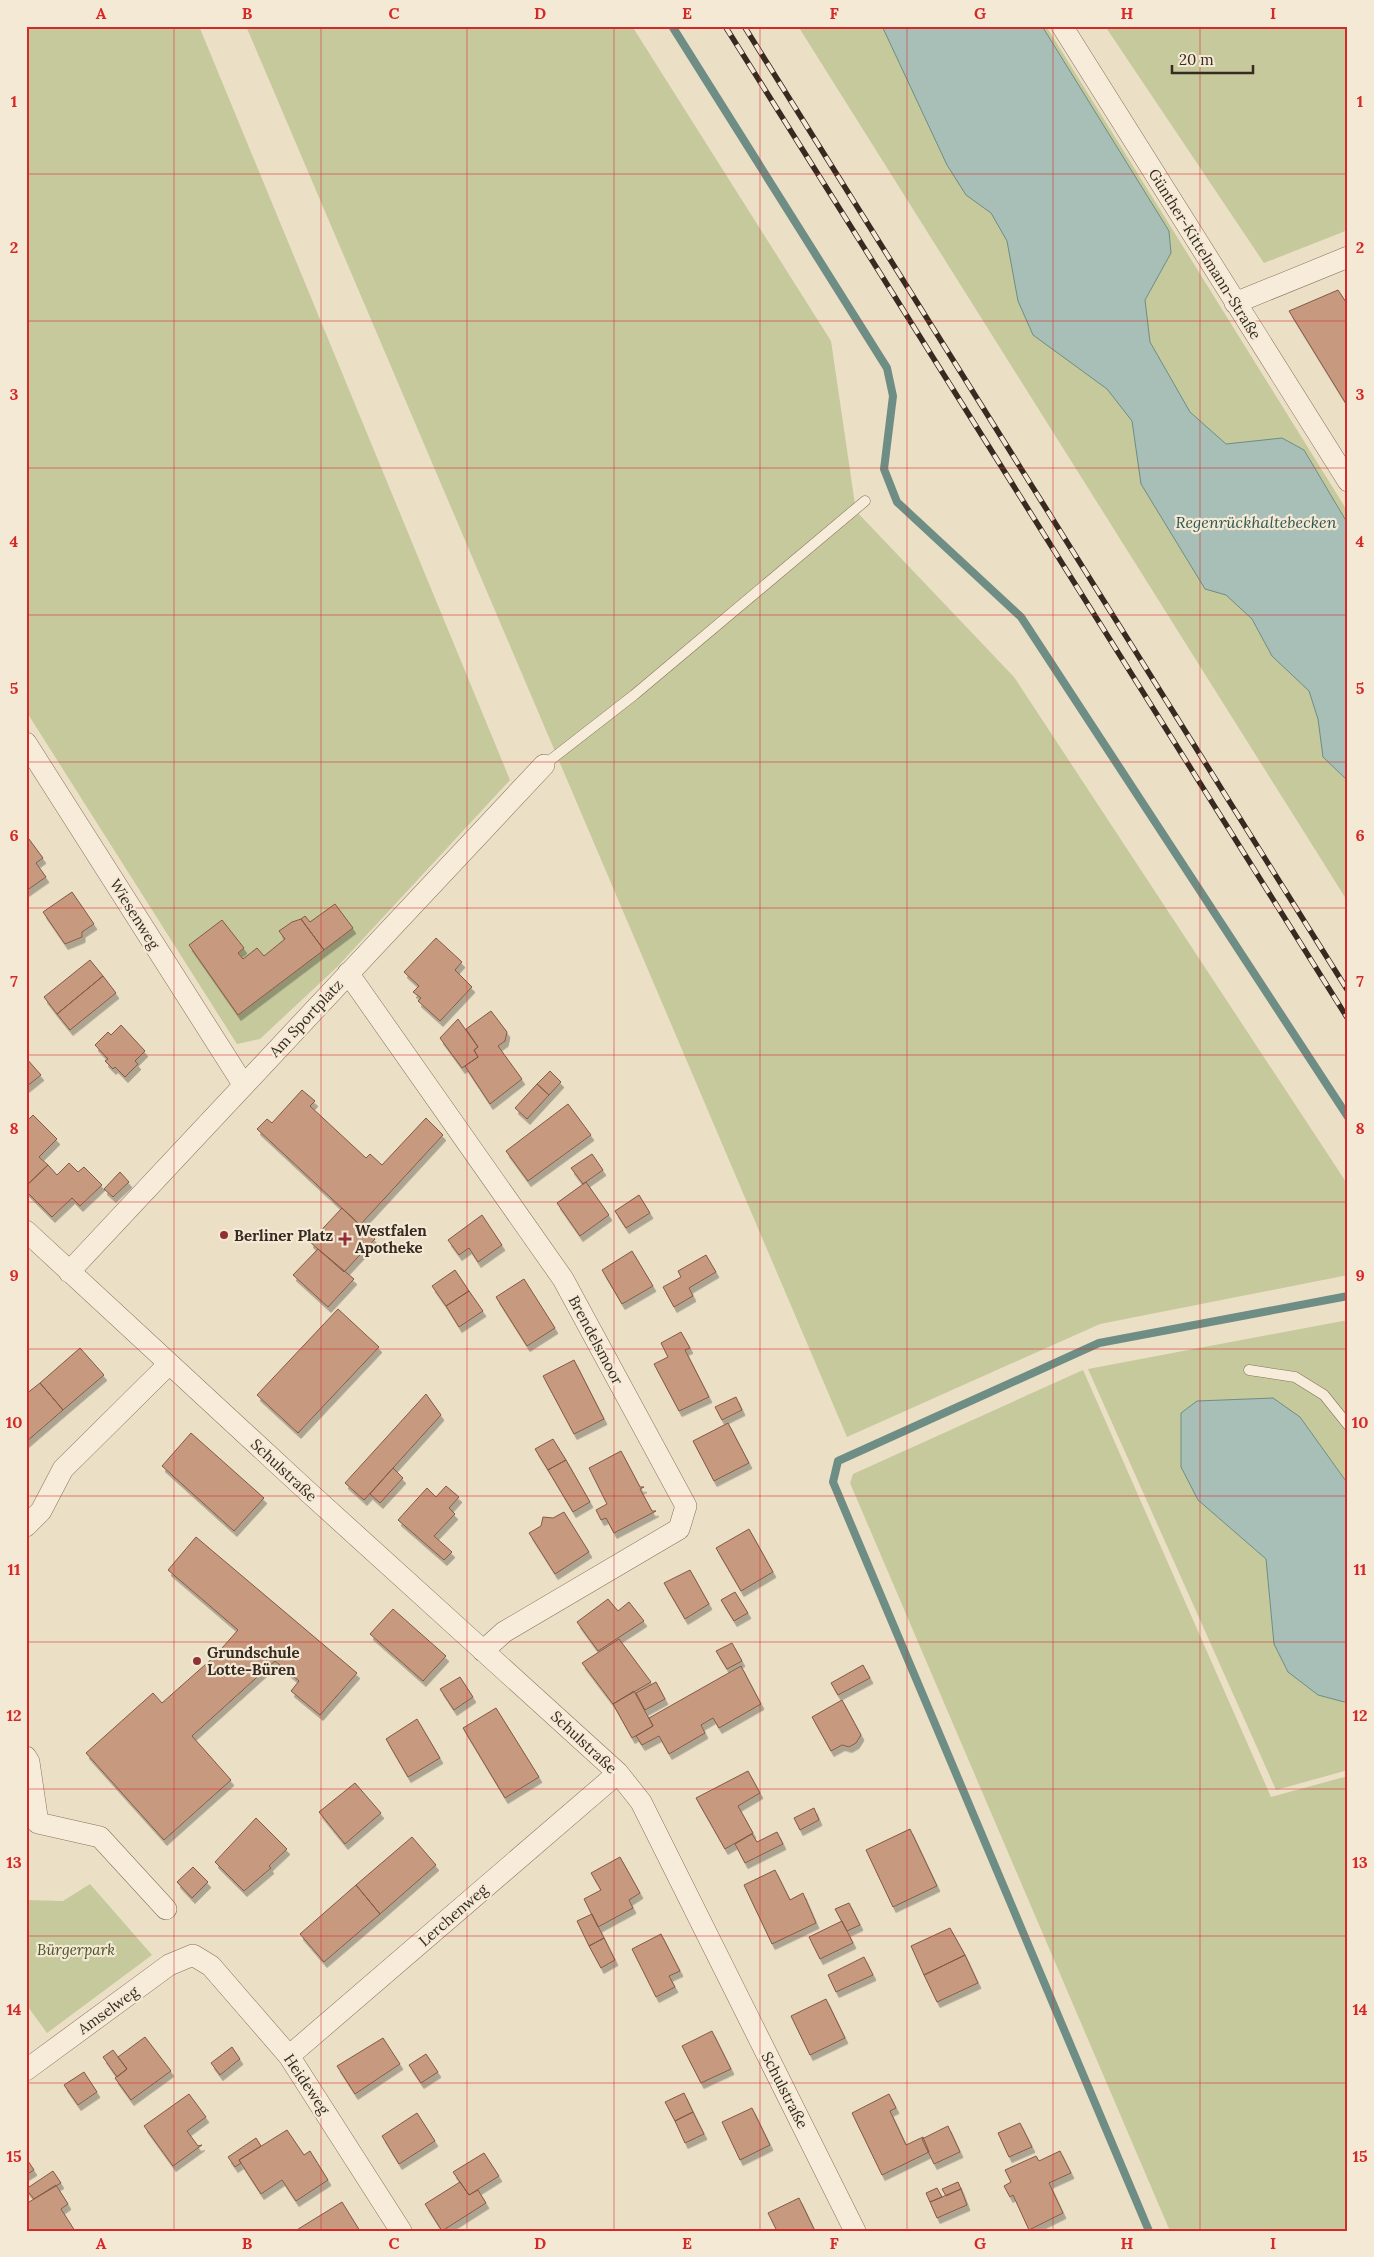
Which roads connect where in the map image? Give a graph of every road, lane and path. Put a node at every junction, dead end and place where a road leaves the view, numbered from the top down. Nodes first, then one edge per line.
1 (1062, 26) edge
2 (1348, 257) edge
3 (1235, 303) junction
4 (1348, 481) edge
5 (865, 501) dead end
6 (26, 743) edge
7 (544, 764) joint
8 (348, 973) junction
9 (243, 1084) junction
10 (26, 1231) edge
11 (69, 1272) junction
12 (169, 1364) junction
13 (1249, 1370) dead end
14 (1348, 1425) edge
15 (26, 1526) edge
16 (483, 1651) junction
17 (26, 1757) edge
18 (618, 1773) junction
19 (166, 1909) dead end
20 (193, 1955) joint
21 (289, 2056) junction
22 (26, 2070) edge
23 (401, 2231) edge
24 (855, 2231) edge

1 - 3 street, Günther-Kittelmann-Straße
2 - 3 street
3 - 4 street, Günther-Kittelmann-Straße
5 - 7 lane
6 - 9 street, Wiesenweg
7 - 8 street, Am Sportplatz
8 - 9 street, Am Sportplatz
8 - 16 street, Brendelsmoor
9 - 11 street, Am Sportplatz
10 - 11 street
11 - 12 street
12 - 15 street
12 - 16 street, Schulstraße
13 - 14 lane
16 - 18 street, Schulstraße
17 - 19 street
18 - 21 street, Lerchenweg
18 - 24 street, Schulstraße
20 - 21 street, Heideweg
20 - 22 street, Amselweg
21 - 23 street, Heideweg

